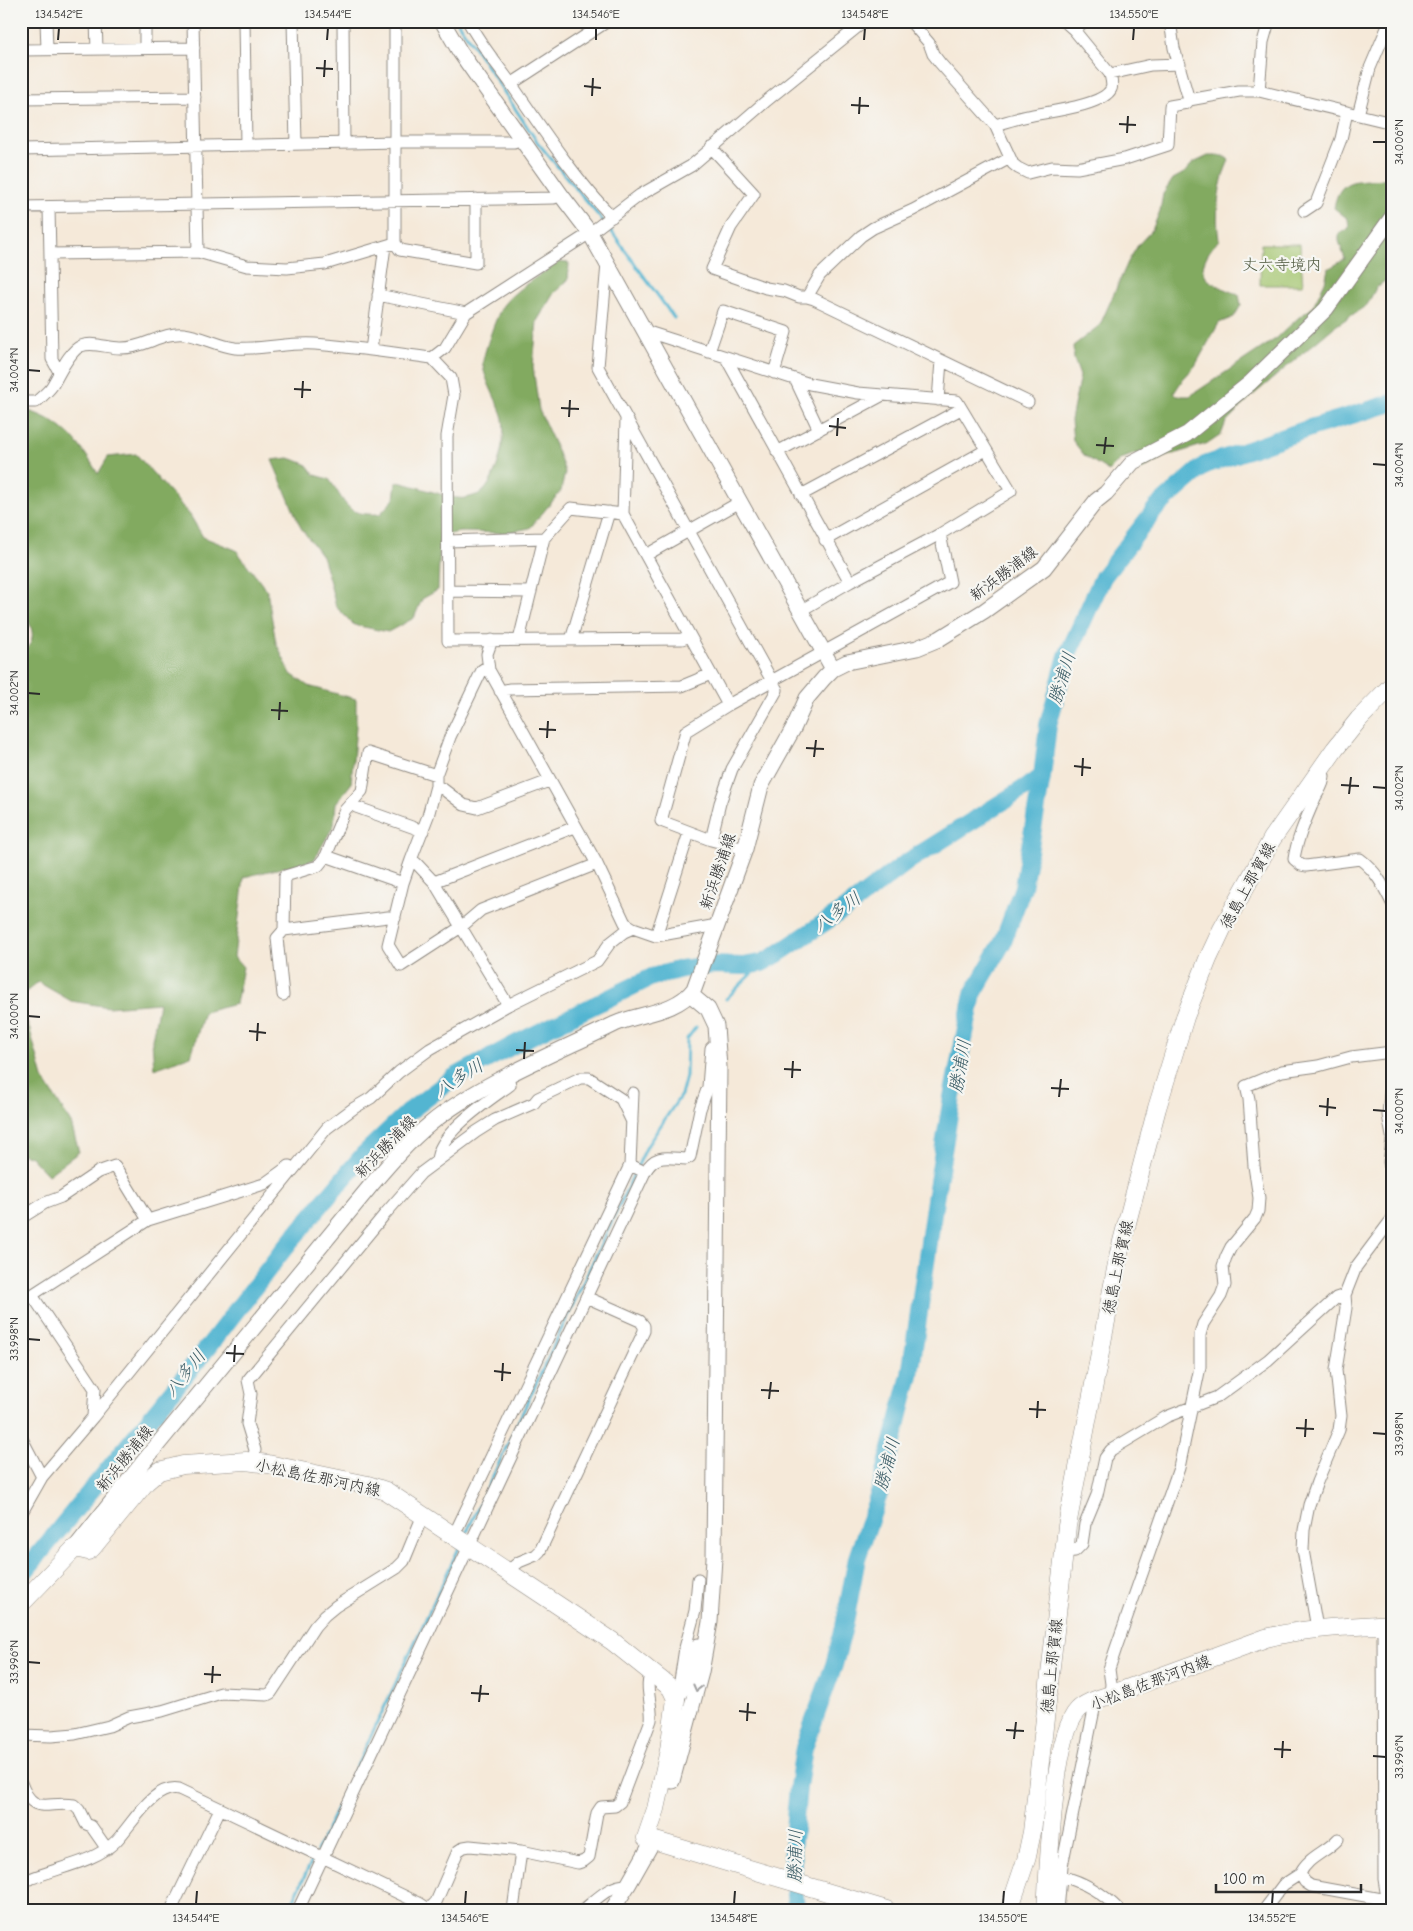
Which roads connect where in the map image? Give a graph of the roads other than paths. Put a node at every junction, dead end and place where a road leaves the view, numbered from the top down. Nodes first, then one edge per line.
1 (46, 21) edge
2 (96, 21) edge
3 (145, 21) edge
4 (193, 21) edge
5 (244, 21) edge
6 (293, 21) edge
7 (343, 21) edge
8 (395, 21) edge
9 (442, 21) edge
10 (468, 21) edge
11 (608, 21) edge
12 (865, 21) edge
13 (910, 21) edge
14 (1064, 21) edge
15 (1085, 21) edge
16 (1170, 21) edge
17 (1269, 21) edge
18 (1390, 21) edge
19 (1074, 30) junction
20 (145, 48) junction
21 (194, 48) junction
22 (47, 49) junction
23 (97, 49) junction
24 (21, 50) edge
25 (1180, 64) junction
26 (1110, 74) junction
27 (511, 84) junction
28 (1260, 91) junction
29 (195, 97) junction
30 (21, 99) edge
31 (1189, 100) junction
32 (1352, 114) junction
33 (1392, 123) edge
34 (995, 125) junction
35 (521, 139) junction
36 (396, 142) junction
37 (344, 143) junction
38 (296, 144) junction
39 (246, 145) junction
40 (196, 146) junction
41 (711, 147) junction
42 (21, 150) edge
43 (1010, 158) junction
44 (560, 195) junction
45 (476, 199) junction
46 (394, 201) junction
47 (197, 204) junction
48 (21, 207) edge
49 (48, 207) junction
50 (1304, 211) dead end
51 (612, 217) junction
52 (1392, 217) edge
53 (590, 233) junction
54 (390, 245) junction
55 (198, 252) junction
56 (50, 254) junction
57 (607, 264) junction
58 (378, 295) junction
59 (807, 297) junction
60 (466, 313) junction
61 (645, 332) junction
62 (371, 350) junction
63 (709, 352) junction
64 (432, 358) junction
65 (726, 358) junction
66 (941, 361) junction
67 (59, 372) junction
68 (774, 373) junction
69 (795, 380) junction
70 (883, 395) junction
71 (938, 400) junction
72 (21, 402) edge
73 (1028, 402) dead end
74 (962, 409) junction
75 (626, 418) junction
76 (819, 430) junction
77 (986, 450) junction
78 (777, 452) junction
79 (801, 495) junction
80 (740, 502) junction
81 (609, 512) junction
82 (623, 514) junction
83 (689, 531) junction
84 (940, 534) junction
85 (544, 538) junction
86 (825, 540) junction
87 (448, 541) junction
88 (646, 555) junction
89 (850, 582) junction
90 (448, 590) junction
91 (531, 592) junction
92 (800, 611) junction
93 (690, 636) junction
94 (492, 640) junction
95 (519, 640) junction
96 (571, 640) junction
97 (824, 652) junction
98 (488, 666) junction
99 (833, 669) junction
100 (710, 674) junction
101 (772, 682) junction
102 (1392, 685) edge
103 (500, 692) junction
104 (728, 705) junction
105 (1319, 771) junction
106 (436, 780) junction
107 (549, 781) junction
108 (351, 804) junction
109 (576, 827) junction
110 (423, 831) junction
111 (689, 833) junction
112 (711, 840) junction
113 (745, 849) junction
114 (326, 856) junction
115 (411, 860) junction
116 (597, 864) junction
117 (434, 882) junction
118 (403, 883) junction
119 (1392, 903) edge
120 (394, 918) junction
121 (461, 927) junction
122 (632, 928) junction
123 (716, 928) junction
124 (284, 930) junction
125 (656, 936) junction
126 (692, 991) junction
127 (283, 995) dead end
128 (508, 1005) junction
129 (718, 1042) junction
130 (1392, 1052) edge
131 (1392, 1072) edge
132 (508, 1076) junction
133 (633, 1093) dead end
134 (632, 1122) junction
135 (1392, 1136) edge
136 (1392, 1140) edge
137 (437, 1161) junction
138 (296, 1164) junction
139 (638, 1168) junction
140 (1392, 1180) edge
141 (21, 1218) edge
142 (1392, 1219) edge
143 (148, 1220) junction
144 (32, 1295) junction
145 (1344, 1295) junction
146 (586, 1297) junction
147 (21, 1302) edge
148 (1192, 1407) junction
149 (93, 1417) junction
150 (21, 1437) edge
151 (252, 1462) junction
152 (42, 1477) junction
153 (21, 1514) edge
154 (423, 1515) junction
155 (462, 1541) junction
156 (75, 1548) junction
157 (1064, 1552) junction
158 (508, 1572) junction
159 (698, 1579) dead end
160 (712, 1588) junction
161 (25, 1593) edge
162 (1387, 1625) edge
163 (1316, 1628) junction
164 (652, 1672) junction
165 (1103, 1698) junction
166 (676, 1699) junction
167 (21, 1735) edge
168 (669, 1750) junction
169 (672, 1781) junction
170 (21, 1783) edge
171 (220, 1809) junction
172 (1338, 1839) dead end
173 (654, 1840) junction
174 (107, 1849) junction
175 (521, 1851) junction
176 (318, 1855) junction
177 (1300, 1874) junction
178 (1061, 1876) junction
179 (21, 1883) edge
180 (628, 1885) junction
181 (1388, 1905) edge
182 (430, 1909) edge
183 (171, 1910) edge
184 (298, 1910) edge
185 (513, 1910) edge
186 (583, 1910) edge
187 (612, 1910) edge
188 (887, 1910) edge
189 (1009, 1910) edge
190 (1046, 1910) edge
191 (1058, 1910) edge
192 (1118, 1910) edge
193 (1264, 1910) edge

1 - 22 street
2 - 23 street
3 - 20 street
4 - 21 street
5 - 39 street
6 - 38 street
7 - 37 street
8 - 36 street
9 - 35 main road
10 - 27 street
11 - 27 street
12 - 41 street
13 - 34 street
14 - 19 street
15 - 19 street
16 - 25 street
17 - 28 street
18 - 32 street
19 - 26 street
20 - 21 street
20 - 23 street
21 - 29 street
22 - 23 street
22 - 24 street
25 - 26 street
25 - 31 street
26 - 34 street
27 - 51 street
28 - 31 street
28 - 32 street
29 - 30 street
29 - 40 street
31 - 43 street
32 - 33 street
32 - 50 street
34 - 43 street
35 - 36 street
35 - 44 main road
36 - 37 street
36 - 46 street
37 - 38 street
38 - 39 street
39 - 40 street
40 - 42 street
40 - 47 street
41 - 51 street
41 - 59 street
43 - 59 street
44 - 45 street
44 - 53 main road
45 - 46 street
45 - 54 street
46 - 47 street
46 - 54 street
47 - 49 street
47 - 55 street
48 - 49 street
49 - 56 street
51 - 53 street
52 - 99 main road, 新浜勝浦線
53 - 57 main road
53 - 60 street
54 - 55 street
54 - 58 street
55 - 56 street
56 - 67 street
57 - 61 main road
57 - 75 street
58 - 60 street
58 - 62 street
59 - 66 street
60 - 64 street
61 - 63 street
61 - 80 main road
62 - 64 street
62 - 67 street
63 - 65 street
63 - 68 street
64 - 87 street
65 - 68 street
65 - 78 street
66 - 71 street
66 - 73 street
67 - 72 street
68 - 69 street
69 - 70 street
69 - 76 street
70 - 71 street
70 - 76 street
71 - 74 street
74 - 77 street
74 - 79 street
75 - 82 street
75 - 83 street
76 - 78 street
77 - 84 street
77 - 86 street
78 - 79 street
79 - 86 street
80 - 83 street
80 - 92 main road
81 - 82 street
81 - 85 street
81 - 96 street
82 - 88 street
83 - 88 street
83 - 101 street
84 - 89 street
84 - 97 street
85 - 87 street
85 - 91 street
86 - 89 street
87 - 90 street
88 - 93 street
89 - 92 street
90 - 91 street
90 - 94 street
91 - 95 street
92 - 97 main road
93 - 96 street
93 - 100 street
94 - 95 street
94 - 98 street
95 - 96 street
97 - 99 main road
97 - 101 street
98 - 103 street
98 - 106 street
99 - 113 main road, 新浜勝浦線
100 - 103 street
100 - 104 street
101 - 104 street
101 - 112 street
102 - 105 main road, 徳島上那賀線
103 - 107 street
104 - 111 street
105 - 119 street
105 - 157 main road, 徳島上那賀線
106 - 107 street
106 - 108 street
106 - 110 street
107 - 109 street
108 - 110 street
108 - 114 street
109 - 116 street
109 - 117 street
110 - 115 street
111 - 112 street
111 - 125 street
112 - 113 street
113 - 123 main road, 新浜勝浦線
114 - 118 street
114 - 124 street
115 - 117 street
115 - 118 street
116 - 121 street
116 - 122 street
117 - 121 street
118 - 120 street
120 - 121 street
120 - 124 street
121 - 128 street
122 - 125 street
122 - 128 street
123 - 125 street
123 - 126 main road, 新浜勝浦線
124 - 127 street
126 - 129 main road
126 - 132 main road, 新浜勝浦線
128 - 138 street
129 - 139 street
129 - 160 main road
130 - 148 street
131 - 135 street
132 - 137 street
132 - 156 main road, 新浜勝浦線
133 - 134 street
134 - 137 street
134 - 139 street
136 - 140 street
137 - 151 street
138 - 143 street
138 - 149 street
139 - 146 street
139 - 155 street
141 - 143 street
142 - 145 street
143 - 144 street
144 - 147 street
144 - 149 street
145 - 148 street
145 - 163 street
146 - 155 street
146 - 158 street
148 - 157 street
148 - 165 street
149 - 152 street
150 - 152 street
151 - 154 main road, 小松島佐那河内線
151 - 156 main road, 小松島佐那河内線
152 - 153 street
154 - 155 main road, 小松島佐那河内線
154 - 167 street
155 - 158 main road, 小松島佐那河内線
155 - 176 street
156 - 161 main road
157 - 189 main road, 徳島上那賀線
158 - 164 main road, 小松島佐那河内線
159 - 166 street
160 - 166 main road
160 -> 169 main road
162 - 163 main road, 小松島佐那河内線
162 - 181 street
163 - 165 main road, 小松島佐那河内線
164 - 166 main road, 小松島佐那河内線
164 - 175 street
165 - 178 street
165 - 190 main road, 小松島佐那河内線
166 - 168 main road
168 - 169 main road
168 - 173 main road
169 - 173 main road
170 - 174 street
171 - 174 street
171 - 176 street
171 - 183 street
172 - 177 street
173 - 180 main road
173 - 188 main road
174 - 179 street
175 - 182 street
175 - 185 street
176 - 182 street
176 - 184 street
177 - 181 street
177 - 193 street
178 - 191 street
178 - 192 street
180 - 186 street
180 - 187 main road

